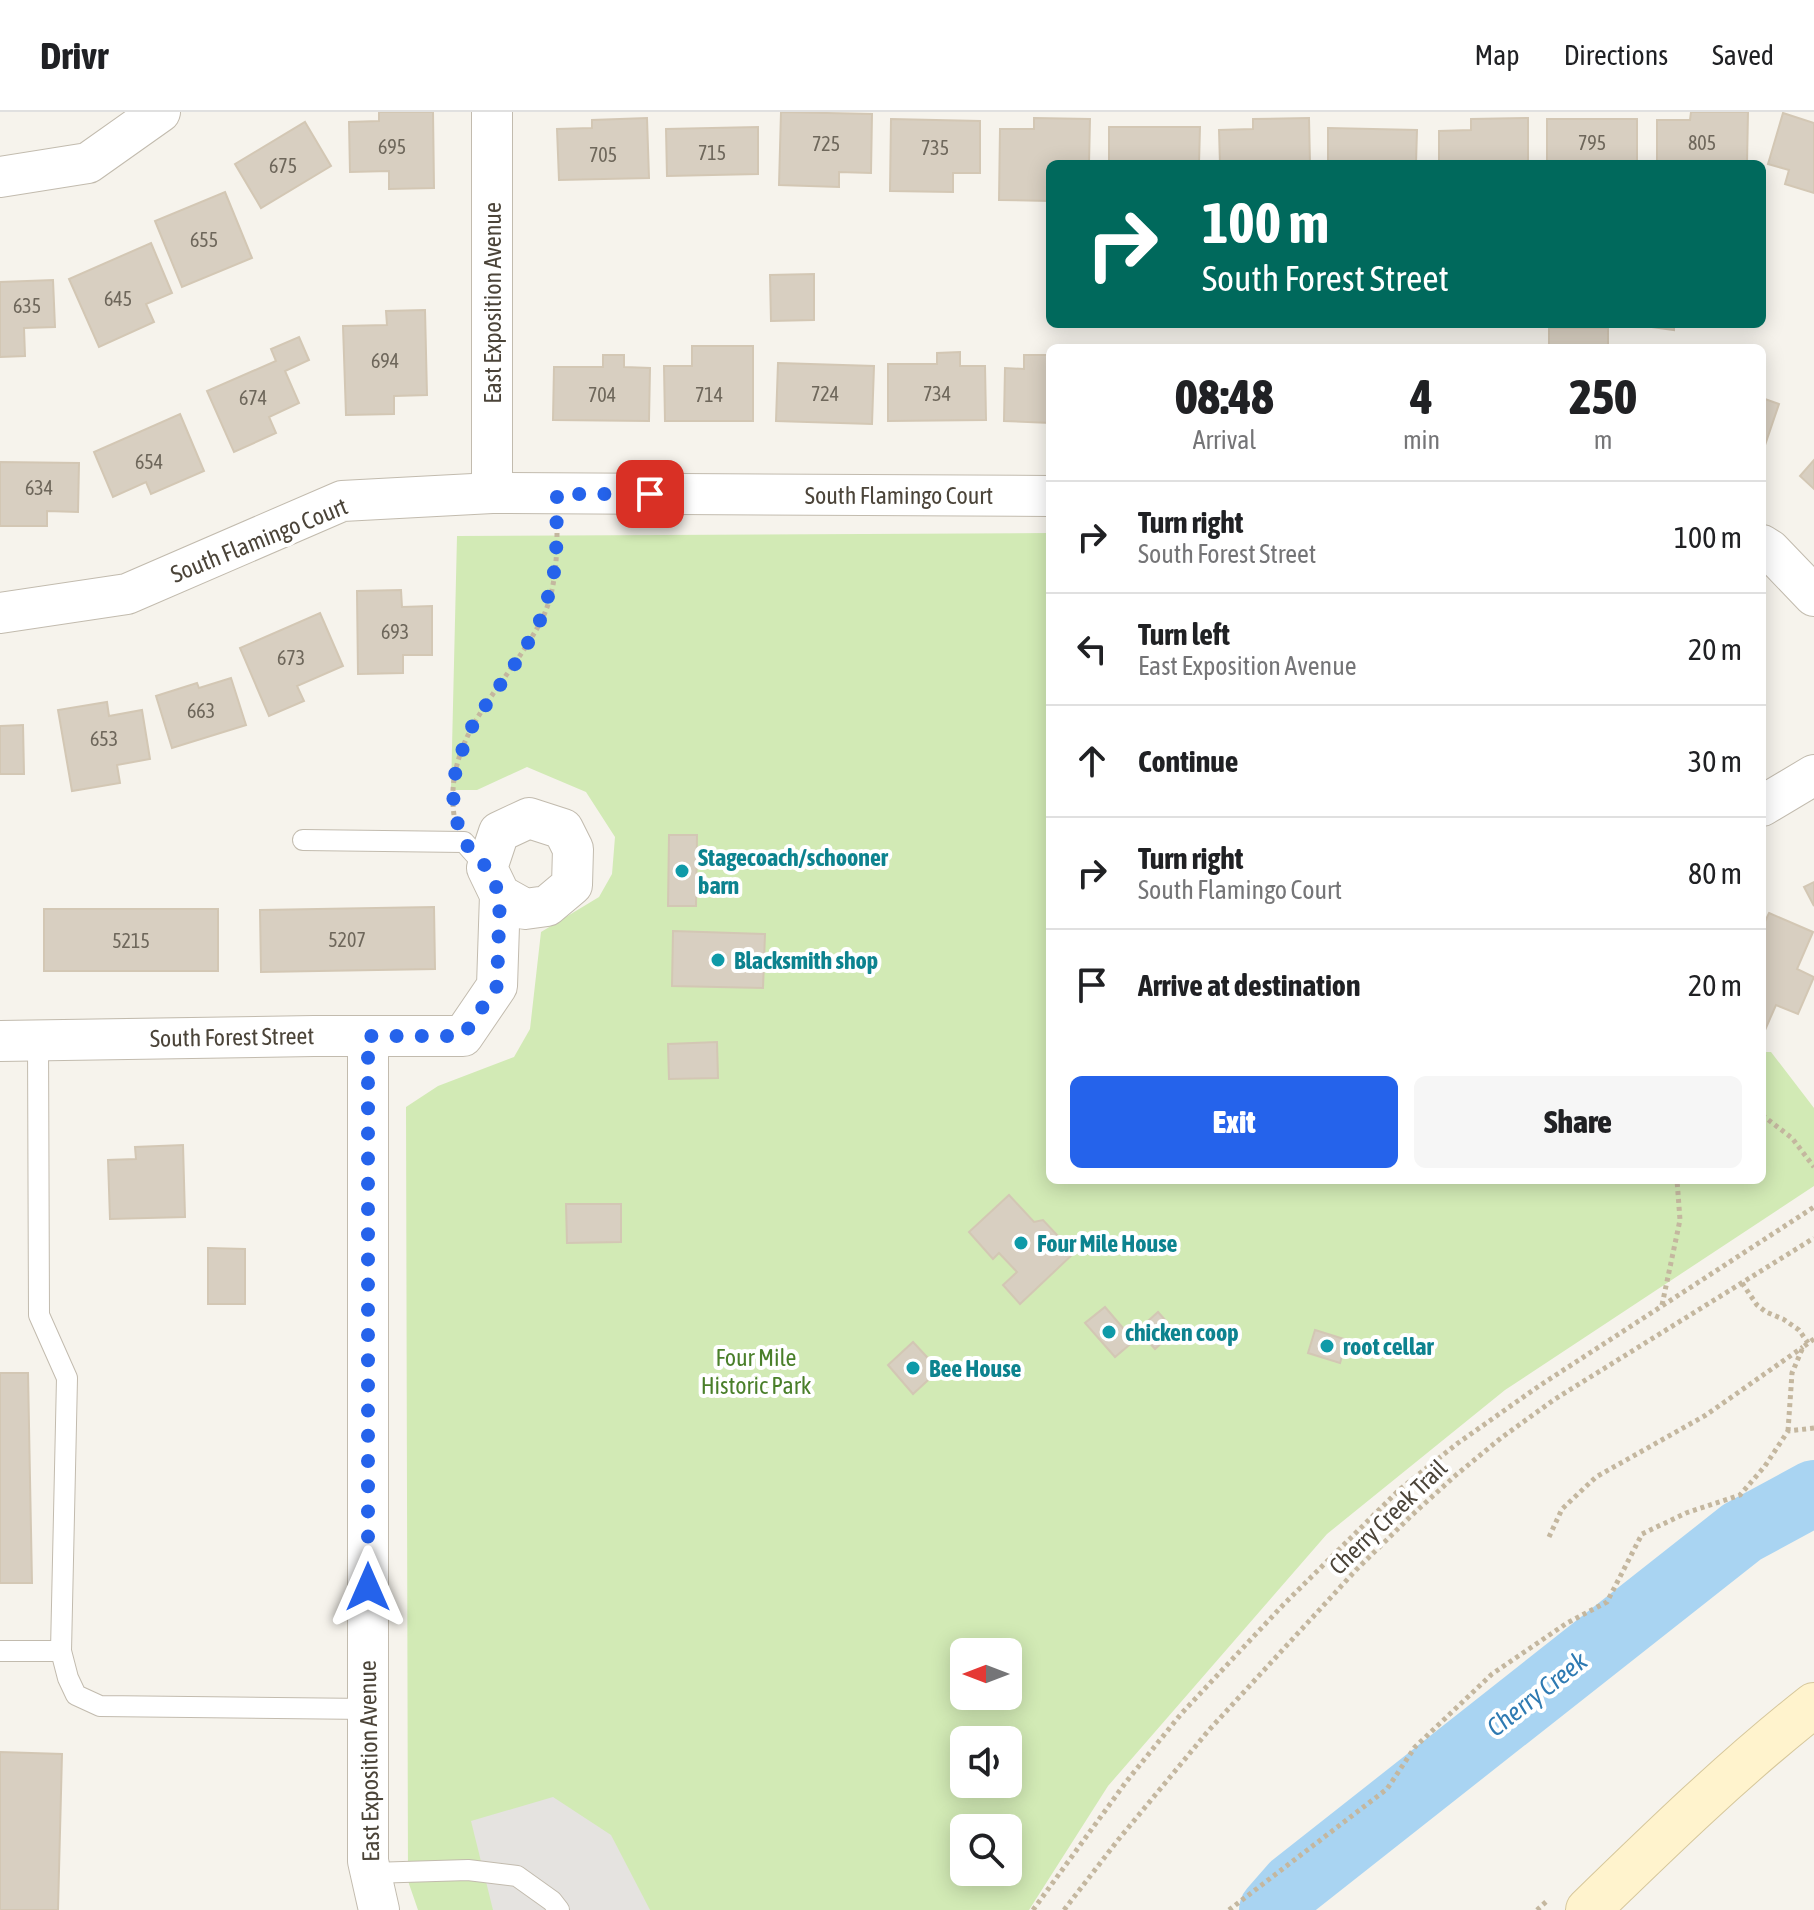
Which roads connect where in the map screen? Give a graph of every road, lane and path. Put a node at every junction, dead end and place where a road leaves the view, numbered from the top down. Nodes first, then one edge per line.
1 (160, 112) edge
2 (492, 112) edge
3 (0, 177) edge
4 (492, 493) junction
5 (557, 494) junction
6 (1046, 496) edge
7 (1766, 548) edge
8 (1814, 596) edge
9 (0, 613) edge
10 (1814, 775) edge
11 (1766, 804) edge
12 (303, 840) dead end
13 (484, 868) junction
14 (368, 1036) junction
15 (19, 1040) edge
16 (1766, 1118) edge
17 (1814, 1167) edge
18 (1677, 1184) edge
19 (1814, 1207) edge
20 (1814, 1238) edge
21 (1742, 1283) junction
22 (1662, 1306) junction
23 (1809, 1343) edge
24 (1814, 1428) edge
25 (1788, 1431) junction
26 (1549, 1537) dead end
27 (0, 1651) edge
28 (61, 1651) junction
29 (1814, 1705) edge
30 (368, 1709) junction
31 (375, 1891) edge
32 (559, 1910) edge
33 (1033, 1910) edge
34 (1064, 1910) edge
35 (1229, 1910) edge
36 (1588, 1910) edge

1 - 3 street
2 - 4 street, East Exposition Avenue
4 - 5 street, South Flamingo Court
4 - 9 street, South Flamingo Court
5 - 6 street, South Flamingo Court
5 - 13 path
7 - 8 street
10 - 11 street
12 - 13 lane
13 - 14 street, South Forest Street
14 - 15 street, South Forest Street
14 - 30 street, East Exposition Avenue
15 - 28 lane
16 - 17 path
18 - 22 path
19 - 22 path
20 - 21 path, Cherry Creek Trail
21 - 23 path
21 - 34 path, Cherry Creek Trail
22 - 33 path
23 - 25 path
23 - 26 path
24 - 25 path
25 - 35 path
27 - 28 lane
28 - 30 lane
29 - 36 main road
30 - 31 street, East Exposition Avenue
31 - 32 lane

